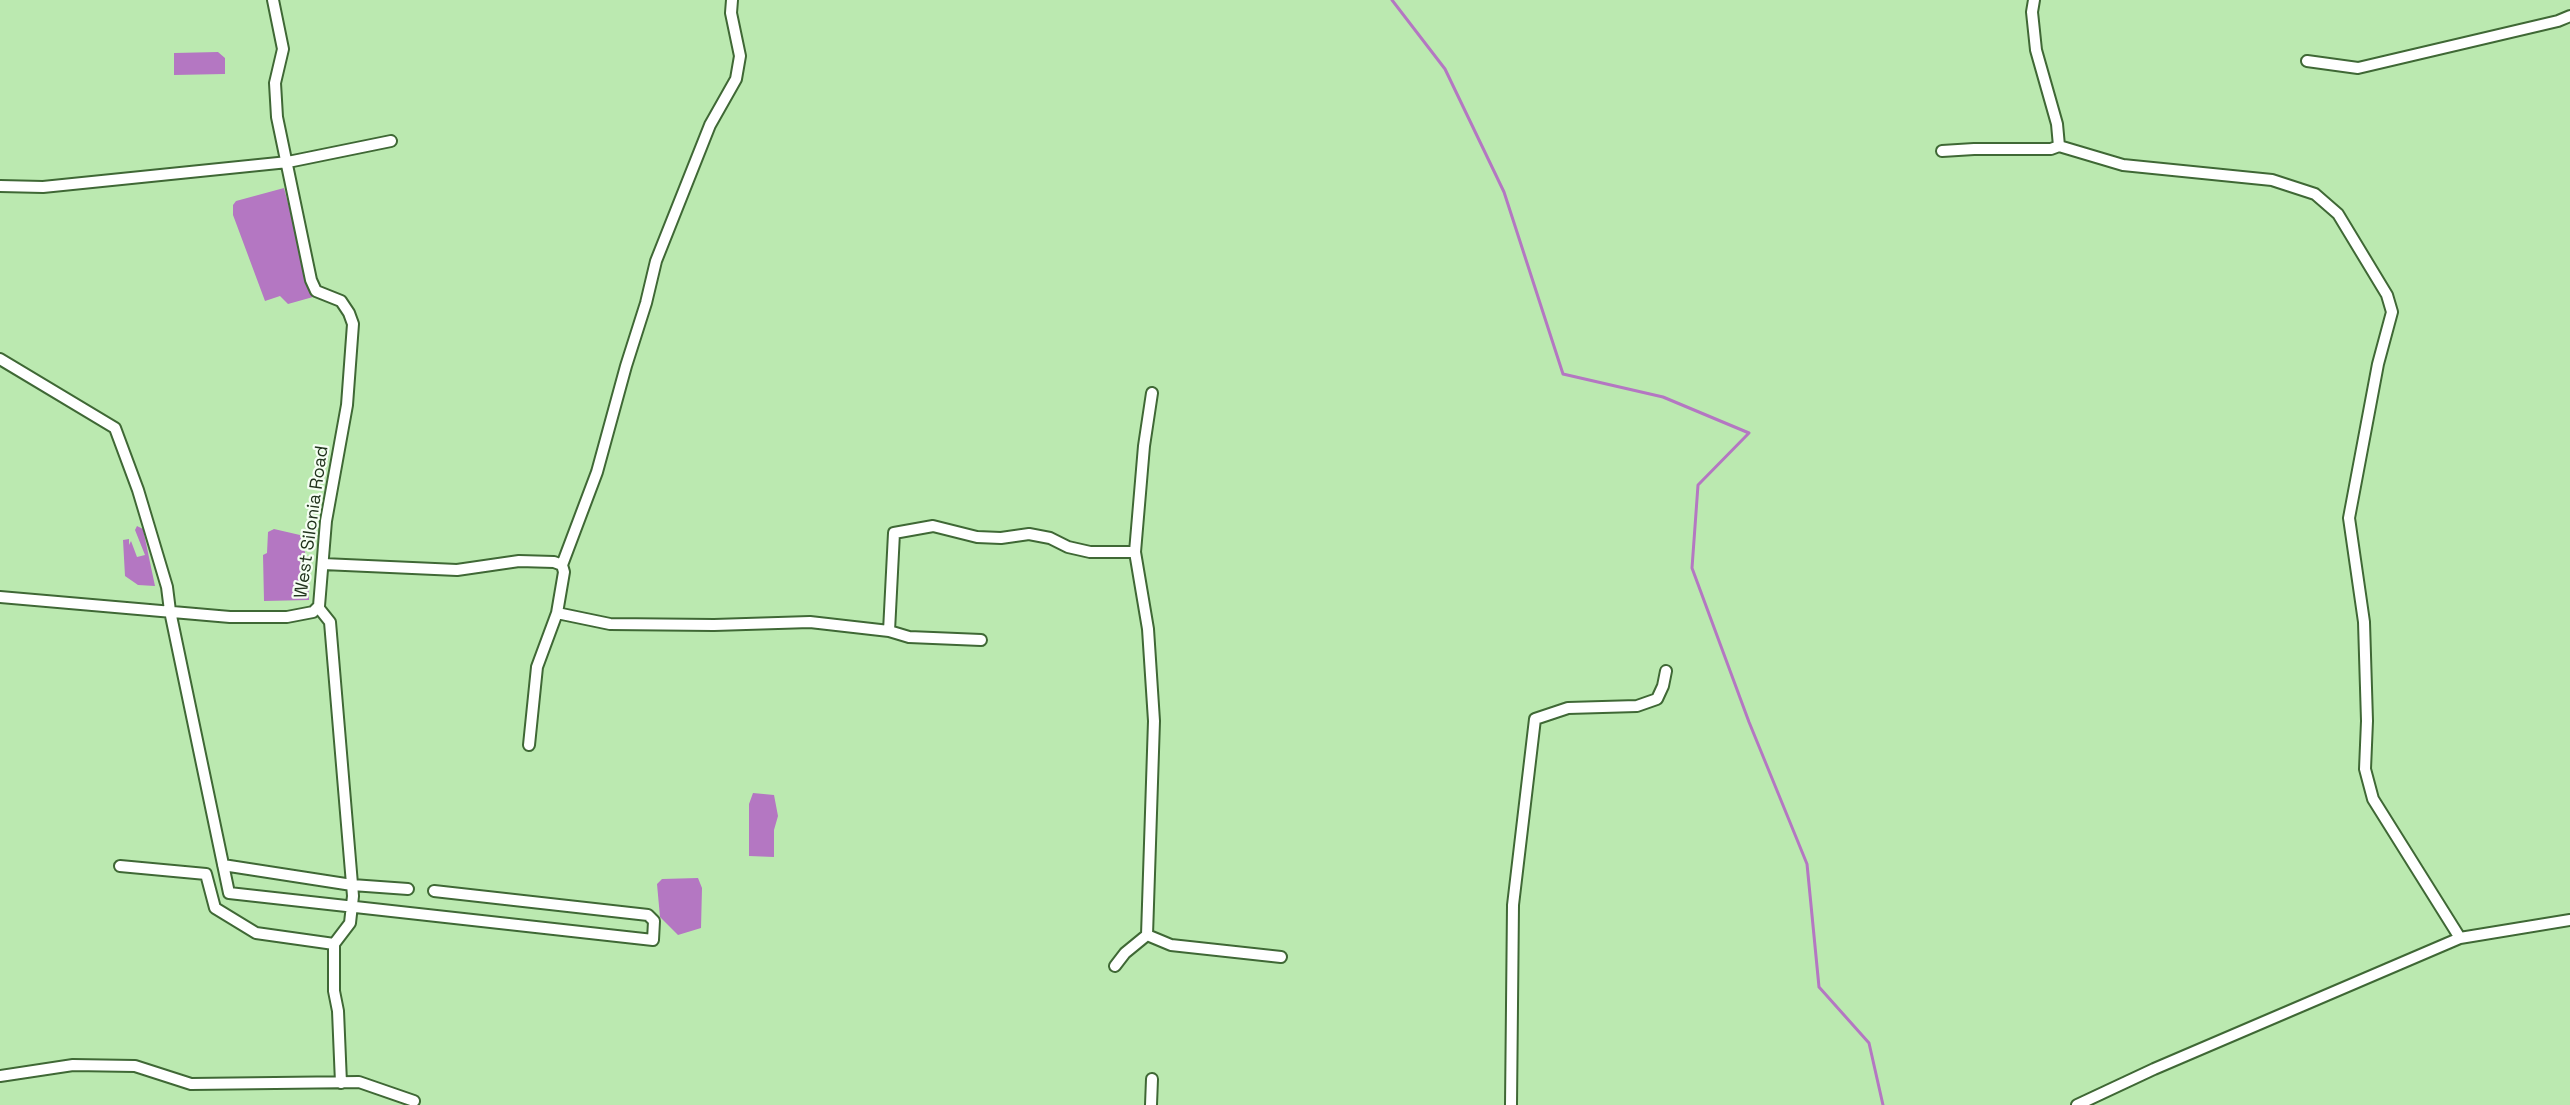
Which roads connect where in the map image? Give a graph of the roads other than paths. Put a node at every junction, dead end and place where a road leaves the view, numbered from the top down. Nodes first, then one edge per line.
1 (273, 0) edge
2 (732, 0) edge
3 (2034, 0) edge
4 (2570, 16) edge
5 (2307, 61) dead end
6 (391, 141) dead end
7 (2059, 146) junction
8 (1942, 152) dead end
9 (288, 162) junction
10 (0, 186) edge
11 (0, 359) edge
12 (1152, 393) dead end
13 (1135, 552) junction
14 (323, 564) junction
15 (562, 565) junction
16 (0, 597) edge
17 (318, 607) junction
18 (170, 611) junction
19 (557, 613) junction
20 (889, 631) junction
21 (981, 640) dead end
22 (1666, 671) dead end
23 (529, 745) dead end
24 (224, 865) junction
25 (120, 866) dead end
26 (352, 885) junction
27 (408, 889) dead end
28 (434, 891) dead end
29 (352, 908) junction
30 (2570, 920) edge
31 (1147, 935) junction
32 (2460, 938) junction
33 (334, 944) junction
34 (1281, 957) dead end
35 (1115, 966) dead end
36 (0, 1076) edge
37 (1152, 1079) dead end
38 (341, 1083) junction
39 (414, 1101) dead end
40 (1151, 1105) edge
41 (1511, 1105) edge
42 (2077, 1105) edge

1 - 9 street
2 - 15 street
3 - 7 street
4 - 5 street
6 - 9 street
7 - 8 street
7 - 32 street
9 - 10 street
9 - 14 street, West Silonia Road
11 - 18 street
12 - 13 street
13 - 20 street
13 - 31 street
14 - 15 street
14 - 17 street, West Silonia Road
15 - 19 street
16 - 18 street, West Silonia Road
17 - 18 street, West Silonia Road
17 - 26 street
18 - 24 street
19 - 20 street
19 - 23 street
20 - 21 street
22 - 41 street
24 - 26 street
24 - 29 street
25 - 33 street
26 - 27 street
26 - 29 street
28 - 29 street
29 - 33 street
30 - 32 street
31 - 34 street
31 - 35 street
32 - 42 street
33 - 38 street
36 - 38 street
37 - 40 street
38 - 39 street

